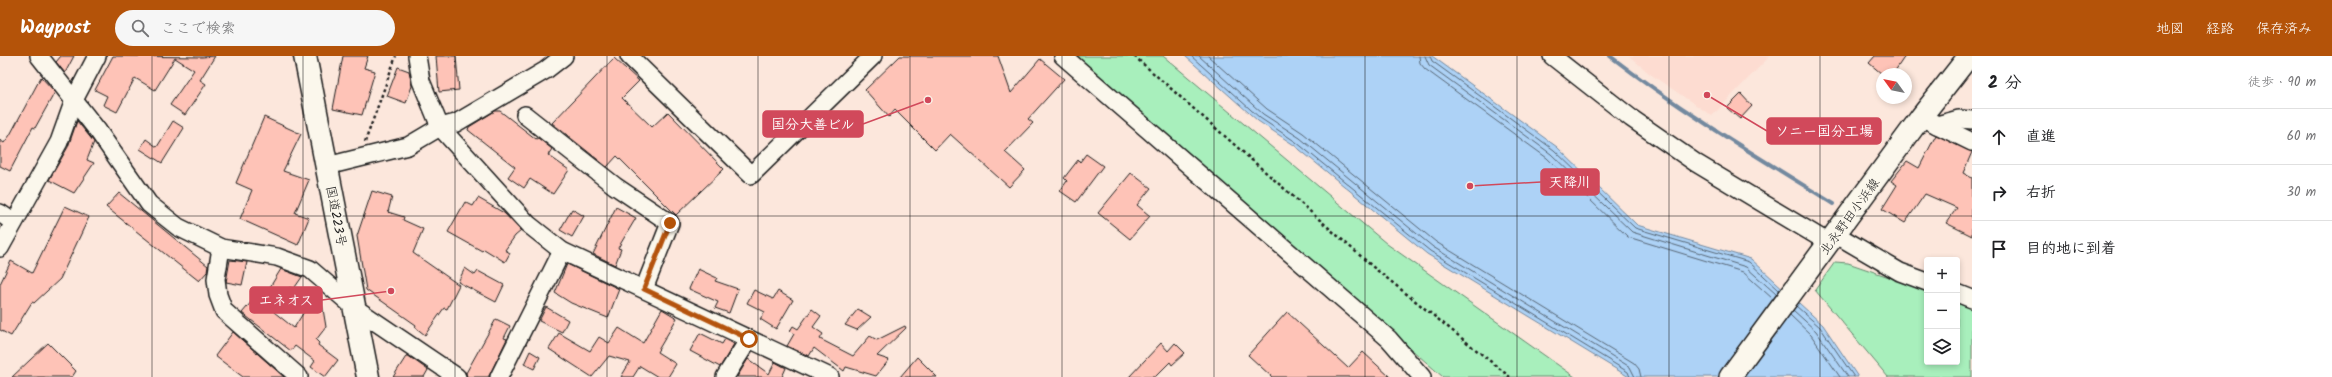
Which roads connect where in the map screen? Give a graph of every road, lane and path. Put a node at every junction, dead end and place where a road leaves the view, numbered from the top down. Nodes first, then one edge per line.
1 (39, 56) edge
2 (97, 56) edge
3 (305, 56) edge
4 (396, 56) edge
5 (418, 56) edge
6 (564, 56) edge
7 (629, 56) edge
8 (874, 56) edge
9 (1063, 56) edge
10 (1134, 56) edge
11 (1552, 56) edge
12 (1969, 56) edge
13 (74, 100) junction
14 (525, 115) dead end
15 (1972, 120) edge
16 (1929, 121) junction
17 (440, 127) junction
18 (1972, 142) edge
19 (360, 157) junction
20 (327, 166) junction
21 (7, 217) edge
22 (1827, 246) junction
23 (0, 248) edge
24 (221, 248) junction
25 (562, 251) junction
26 (1924, 281) edge
27 (644, 289) junction
28 (1960, 294) edge
29 (1972, 299) edge
30 (355, 308) junction
31 (749, 339) junction
32 (299, 377) edge
33 (368, 377) edge
34 (456, 377) edge
35 (499, 377) edge
36 (725, 377) edge
37 (830, 377) edge
38 (1422, 377) edge
39 (1510, 377) edge
40 (1730, 377) edge

1 - 13 street
2 - 13 street
3 - 20 highway, 国道223号
4 - 19 path
5 - 17 street
6 - 17 street
7 - 8 street
9 - 38 street
10 - 39 path
11 - 22 street
12 - 16 main road, 北永野田小浜線
13 - 21 street
13 - 24 street
14 - 27 street
15 - 16 street
16 - 18 street
16 - 22 main road, 北永野田小浜線
17 - 19 street
17 - 25 street
19 - 20 street
20 - 30 highway, 国道223号
21 - 23 street
22 - 26 street
22 - 40 main road, 北永野田小浜線
24 - 30 street
24 - 32 street
25 - 27 street
25 - 35 street
27 - 31 street
28 - 29 street
30 - 33 highway, 国道223号
30 - 34 street
31 - 36 street
31 - 37 street

